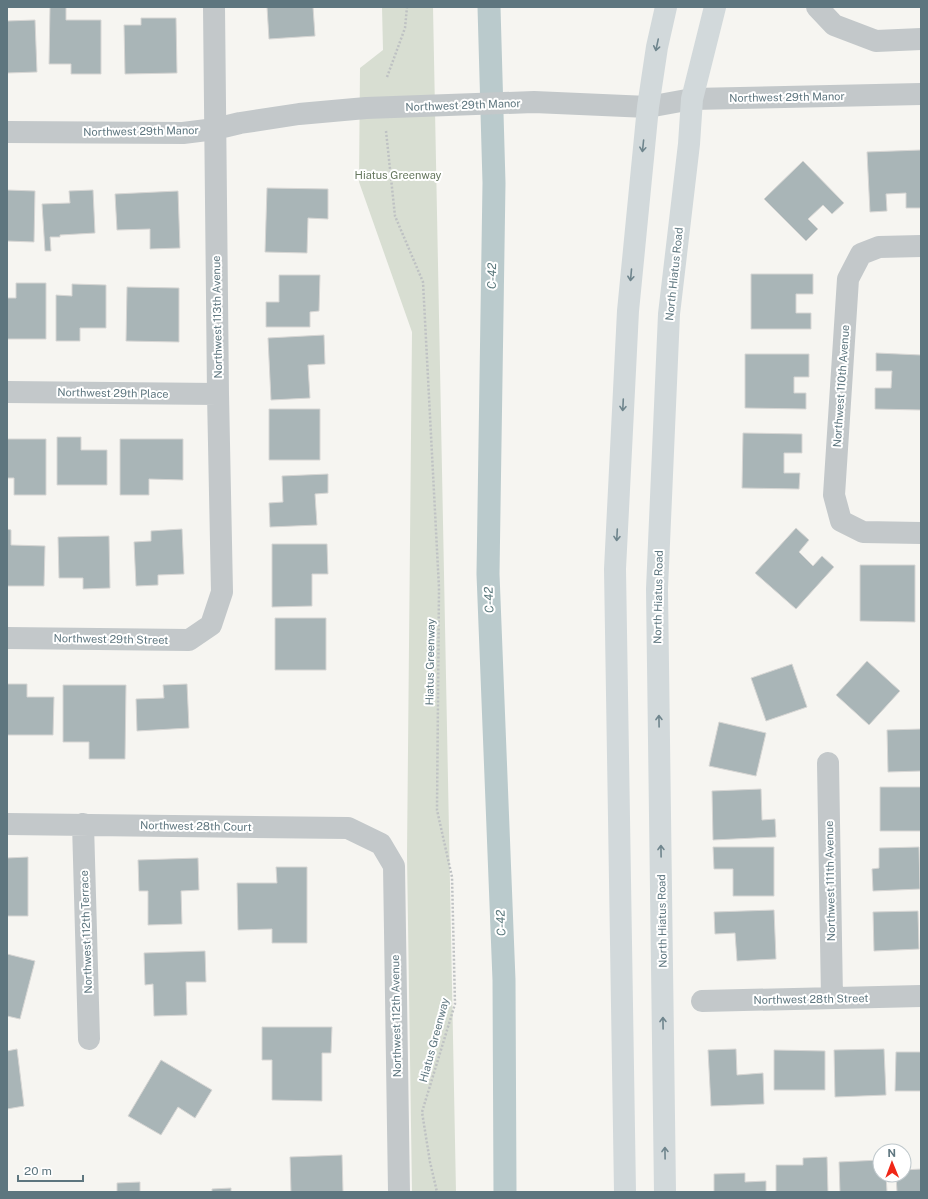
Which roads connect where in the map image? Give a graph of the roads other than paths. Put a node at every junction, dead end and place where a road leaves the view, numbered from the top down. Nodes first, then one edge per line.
1 (214, 7) edge
2 (666, 7) edge
3 (715, 7) edge
4 (817, 7) edge
5 (921, 39) edge
6 (921, 94) edge
7 (692, 99) junction
8 (648, 107) junction
9 (215, 129) junction
10 (7, 132) edge
11 (921, 246) edge
12 (7, 392) edge
13 (218, 394) junction
14 (921, 533) edge
15 (211, 625) joint
16 (7, 638) edge
17 (828, 763) dead end
18 (7, 824) edge
19 (83, 824) junction
20 (381, 844) joint
21 (921, 996) edge
22 (832, 998) junction
23 (702, 1001) dead end
24 (89, 1039) dead end
25 (399, 1192) edge
26 (626, 1192) edge
27 (665, 1192) edge

1 - 9 street, Northwest 113th Avenue
2 -> 8 main road
3 - 7 main road, North Hiatus Road
4 - 5 street
6 - 7 street, Northwest 29th Manor
7 - 8 street, Northwest 29th Manor
27 -> 7 main road, North Hiatus Road
8 - 9 street, Northwest 29th Manor
8 -> 26 main road
9 - 10 street, Northwest 29th Manor
9 - 13 street, Northwest 113th Avenue
11 - 14 street, Northwest 110th Avenue
12 - 13 street, Northwest 29th Place
13 - 15 street, Northwest 113th Avenue
15 - 16 street, Northwest 29th Street
17 - 22 street, Northwest 111th Avenue
18 - 19 street, Northwest 28th Court
19 - 20 street, Northwest 28th Court
19 - 24 street, Northwest 112th Terrace
20 - 25 street, Northwest 112th Avenue
21 - 22 street, Northwest 28th Street
22 - 23 street, Northwest 28th Street

